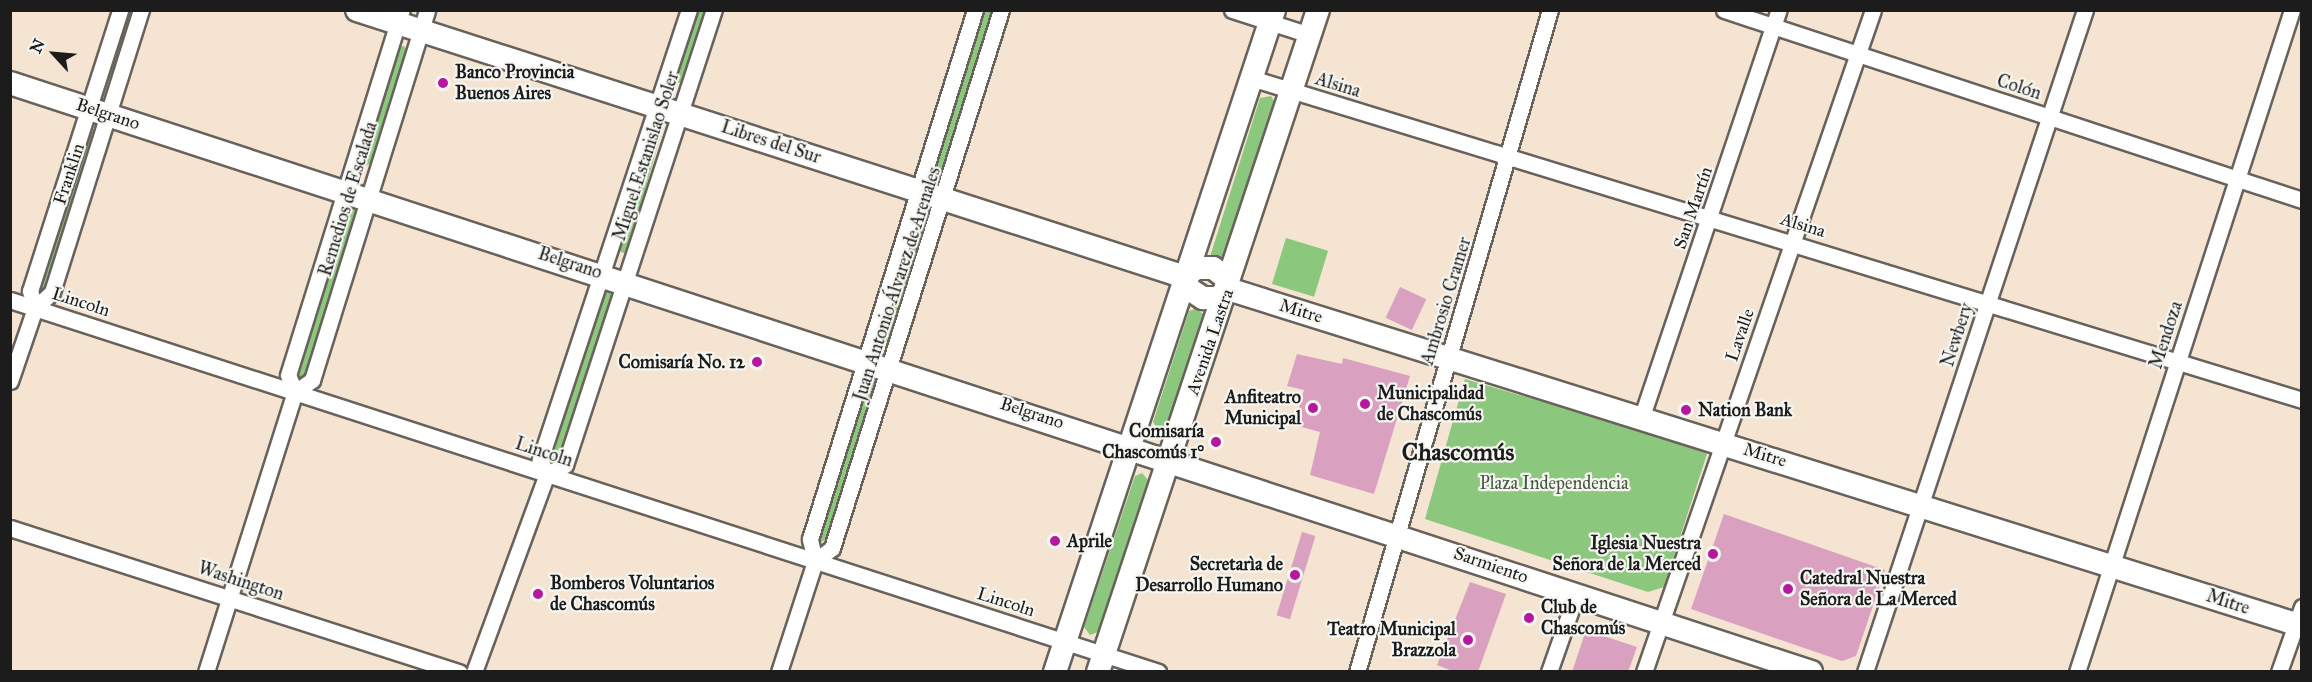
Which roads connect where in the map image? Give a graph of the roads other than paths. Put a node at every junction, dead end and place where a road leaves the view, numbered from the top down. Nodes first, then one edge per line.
1 (120, 10) edge
2 (141, 10) edge
3 (357, 10) edge
4 (689, 10) edge
5 (714, 10) edge
6 (975, 10) edge
7 (1001, 10) edge
8 (1232, 10) edge
9 (1318, 10) edge
10 (1550, 10) edge
11 (1724, 10) edge
12 (1779, 10) edge
13 (1873, 10) edge
14 (2085, 10) edge
15 (2292, 10) edge
16 (1272, 16) edge
17 (400, 17) edge
18 (424, 21) edge
19 (1773, 27) junction
20 (1310, 35) junction
21 (1858, 55) junction
22 (1251, 78) junction
23 (10, 83) edge
24 (1292, 91) junction
25 (658, 106) junction
26 (99, 110) junction
27 (681, 113) junction
28 (2050, 118) junction
29 (1511, 157) junction
30 (2238, 179) junction
31 (346, 190) junction
32 (922, 190) junction
33 (369, 198) junction
34 (946, 198) junction
35 (2301, 200) edge
36 (1711, 217) junction
37 (1793, 242) junction
38 (601, 273) junction
39 (1185, 277) junction
40 (626, 281) junction
41 (1227, 289) junction
42 (10, 300) edge
43 (1989, 301) junction
44 (35, 308) junction
45 (1450, 355) junction
46 (867, 360) junction
47 (2178, 361) junction
48 (891, 367) junction
49 (10, 381) edge
50 (295, 392) junction
51 (2301, 400) edge
52 (1642, 416) junction
53 (1724, 442) junction
54 (1130, 445) junction
55 (1170, 458) junction
56 (548, 474) junction
57 (1921, 504) junction
58 (10, 528) edge
59 (1398, 533) junction
60 (816, 561) junction
61 (2112, 564) junction
62 (1576, 595) junction
63 (230, 598) junction
64 (2299, 619) edge
65 (1661, 624) junction
66 (1064, 642) junction
67 (1101, 663) edge
68 (206, 672) edge
69 (459, 672) edge
70 (474, 672) edge
71 (779, 672) edge
72 (1055, 672) edge
73 (1158, 672) edge
74 (1358, 672) edge
75 (1549, 672) edge
76 (1644, 672) edge
77 (1811, 672) edge
78 (1865, 672) edge
79 (2077, 672) edge
80 (2279, 672) edge

1 - 26 street, Franklin
2 - 26 street, Franklin
3 - 17 main road, Libres del Sur
4 - 25 street, Miguel Estanislao Soler
5 - 27 street, Miguel Estanislao Soler
6 - 32 street, Juan Antonio Álvarez de Arenales
7 - 34 street, Juan Antonio Álvarez de Arenales
8 - 16 street
9 - 20 main road, Avenida Lastra
10 - 29 street, Ambrosio Cramer
11 - 19 street, Colón
12 - 19 street, San Martín
13 - 21 street, Lavalle
14 - 28 street, Newbery
15 - 30 street, Mendoza
16 - 20 street
16 - 22 main road
17 - 18 main road, Libres del Sur
17 - 31 street, Remedios de Escalada
18 - 25 main road, Libres del Sur
18 - 33 street, Remedios de Escalada
19 - 21 street, Colón
19 - 36 street, San Martín
20 - 24 main road, Avenida Lastra
21 - 28 street, Colón
21 - 37 street, Lavalle
22 - 24 street, Alsina
22 - 39 main road
23 - 26 main road, Belgrano
24 - 29 street, Alsina
24 - 41 main road, Avenida Lastra
25 - 27 main road, Libres del Sur
25 - 38 street, Miguel Estanislao Soler
26 - 31 main road, Belgrano
26 - 44 street, Franklin
26 - 44 street, Franklin
27 - 32 main road, Libres del Sur
27 - 40 street, Miguel Estanislao Soler
28 - 30 street, Colón
28 - 43 street, Newbery
29 - 36 street, Alsina
29 - 45 street, Ambrosio Cramer
30 - 35 street, Colón
30 - 47 street, Mendoza
31 - 33 main road, Belgrano
31 - 50 street, Remedios de Escalada
32 - 34 main road, Libres del Sur
32 - 46 street, Juan Antonio Álvarez de Arenales
33 - 38 main road, Belgrano
33 - 50 street, Remedios de Escalada
34 - 39 main road, Libres del Sur
34 - 48 street, Juan Antonio Álvarez de Arenales
36 - 37 street, Alsina
36 - 52 street, San Martín
37 - 43 street, Alsina
37 - 53 street, Lavalle
38 - 40 main road, Belgrano
38 - 56 street, Miguel Estanislao Soler
39 - 41 main road
39 - 54 main road
40 - 46 main road, Belgrano
40 - 56 street, Miguel Estanislao Soler
41 - 45 main road, Mitre
41 - 55 main road, Avenida Lastra
42 - 44 street, Lincoln
43 - 47 street, Alsina
43 - 57 street, Newbery
44 - 49 street, Franklin
44 - 50 street, Lincoln
45 - 52 main road, Mitre
45 - 59 street, Ambrosio Cramer
46 - 48 main road, Belgrano
46 - 60 street, Juan Antonio Álvarez de Arenales
47 - 51 street, Alsina
47 - 61 street, Mendoza
48 - 54 main road, Belgrano
48 - 60 street, Juan Antonio Álvarez de Arenales
50 - 56 street, Lincoln
50 - 63 street, Remedios de Escalada
52 - 53 main road, Mitre
53 - 57 main road, Mitre
53 - 65 street, Lavalle
54 - 55 main road, Belgrano
54 - 66 main road
55 - 59 main road, Sarmiento
55 - 67 main road, Avenida Lastra
56 - 60 street, Lincoln
56 - 70 street, Miguel Estanislao Soler
57 - 61 main road, Mitre
57 - 78 street, Newbery
58 - 63 street, Washington
59 - 62 main road, Sarmiento
59 - 74 street, Ambrosio Cramer
60 - 66 street, Lincoln
60 - 71 street, Juan Antonio Álvarez de Arenales
61 - 64 main road, Mitre
61 - 79 street, Mendoza
62 - 65 main road, Sarmiento
62 - 75 street
63 - 68 street, Remedios de Escalada
63 - 69 street, Washington
64 - 80 street
65 - 76 street, Lavalle
65 - 77 main road, Sarmiento
66 - 67 street, Lincoln
66 - 72 main road
67 - 73 street, Lincoln

